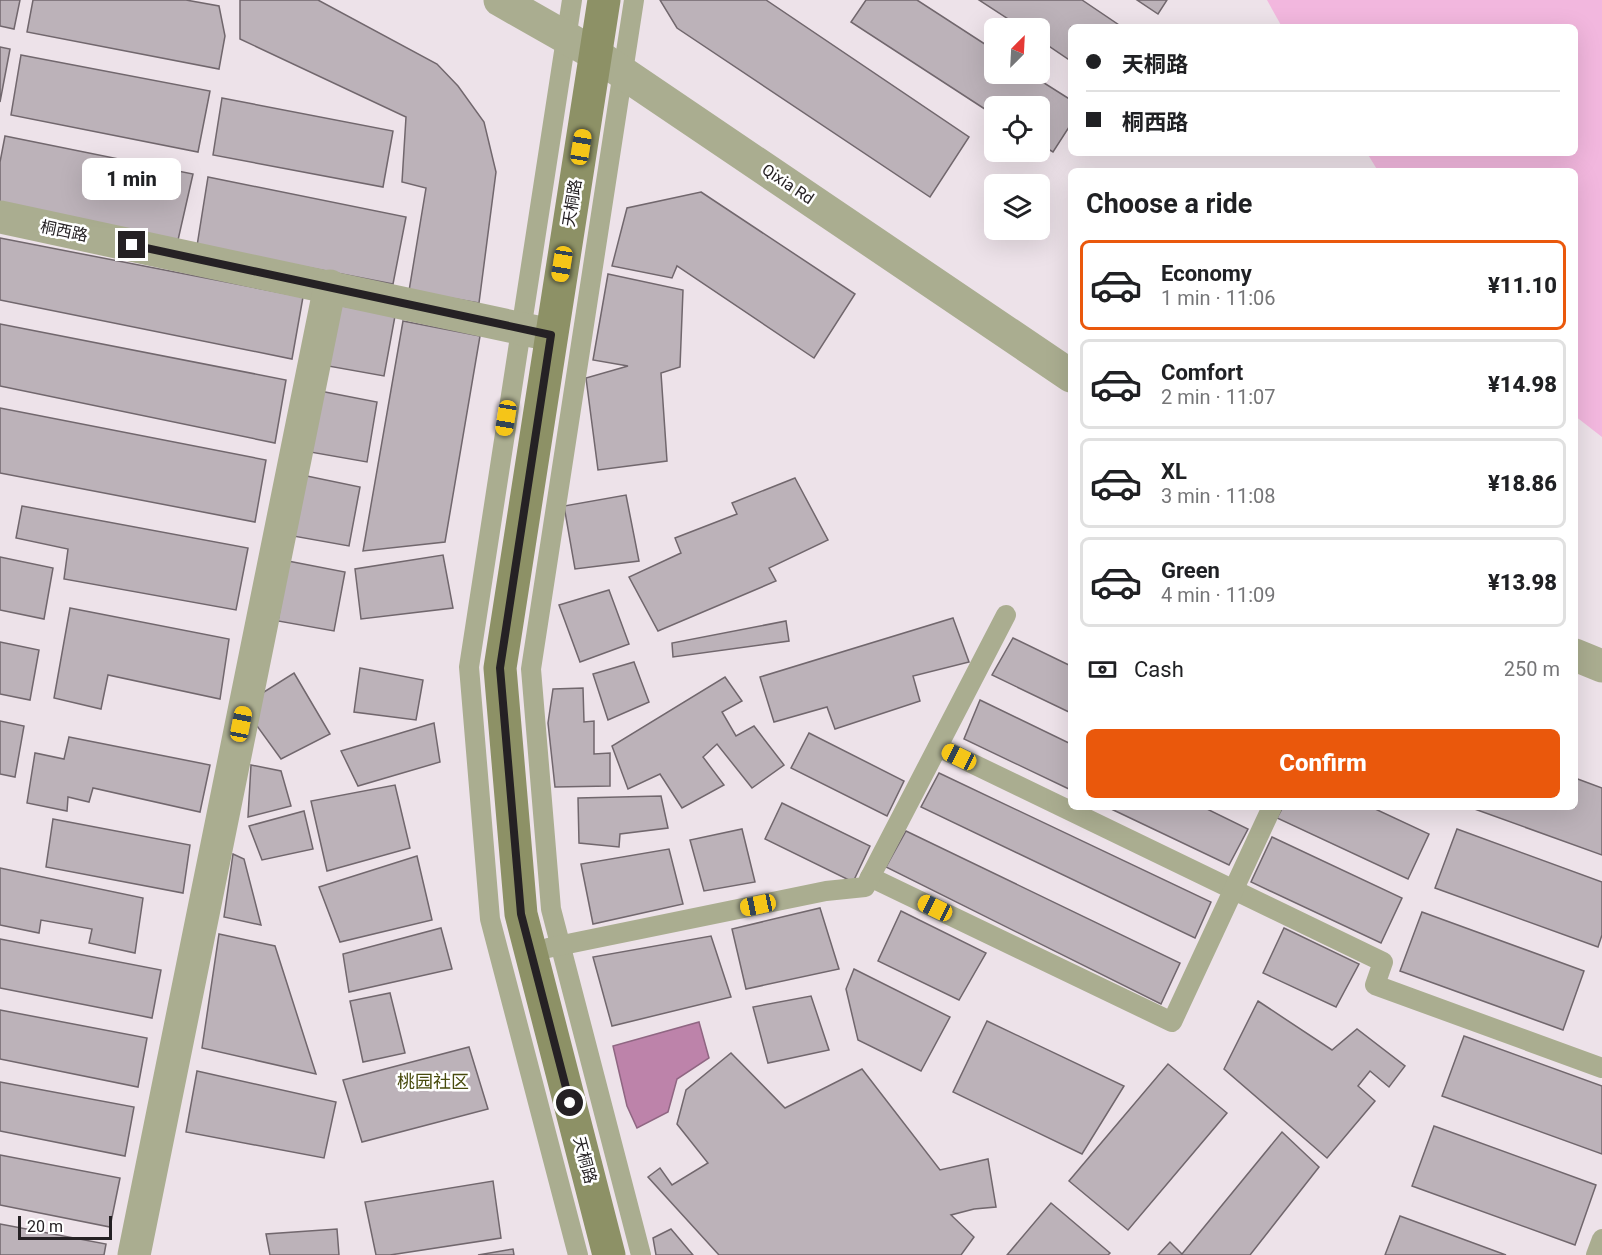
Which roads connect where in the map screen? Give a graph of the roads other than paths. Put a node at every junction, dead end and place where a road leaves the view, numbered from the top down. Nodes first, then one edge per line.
1 (500, 0) edge
2 (572, 0) edge
3 (604, 0) edge
4 (634, 0) edge
5 (566, 37) junction
6 (595, 54) junction
7 (623, 72) junction
8 (0, 217) edge
9 (330, 286) junction
10 (520, 328) junction
11 (551, 335) junction
12 (1068, 374) edge
13 (1006, 615) dead end
14 (1578, 657) edge
15 (1602, 666) edge
16 (938, 747) junction
17 (1068, 810) edge
18 (1068, 810) edge
19 (1271, 810) edge
20 (870, 877) junction
21 (530, 951) junction
22 (1602, 1068) edge
23 (1602, 1239) edge
24 (135, 1255) edge
25 (578, 1255) edge
26 (609, 1255) edge
27 (641, 1255) edge
28 (1596, 1255) edge

1 - 5 street, Qixia Rd
2 - 5 lane
3 - 6 main road, 天桐路
4 - 7 lane
5 - 6 street, Qixia Rd
5 - 10 lane
6 - 7 street, Qixia Rd
6 - 11 main road, 天桐路
7 - 12 street, Qixia Rd
7 - 27 lane
8 - 9 street, 桐西路
9 - 10 street, 桐西路
9 - 24 street
10 - 11 street, 桐西路
10 - 25 lane
11 - 21 main road, 天桐路
13 - 16 lane
14 - 15 street
16 - 17 lane
16 - 20 lane
18 - 22 lane
19 - 20 lane
20 - 21 lane
21 - 26 main road, 天桐路
23 - 28 lane

